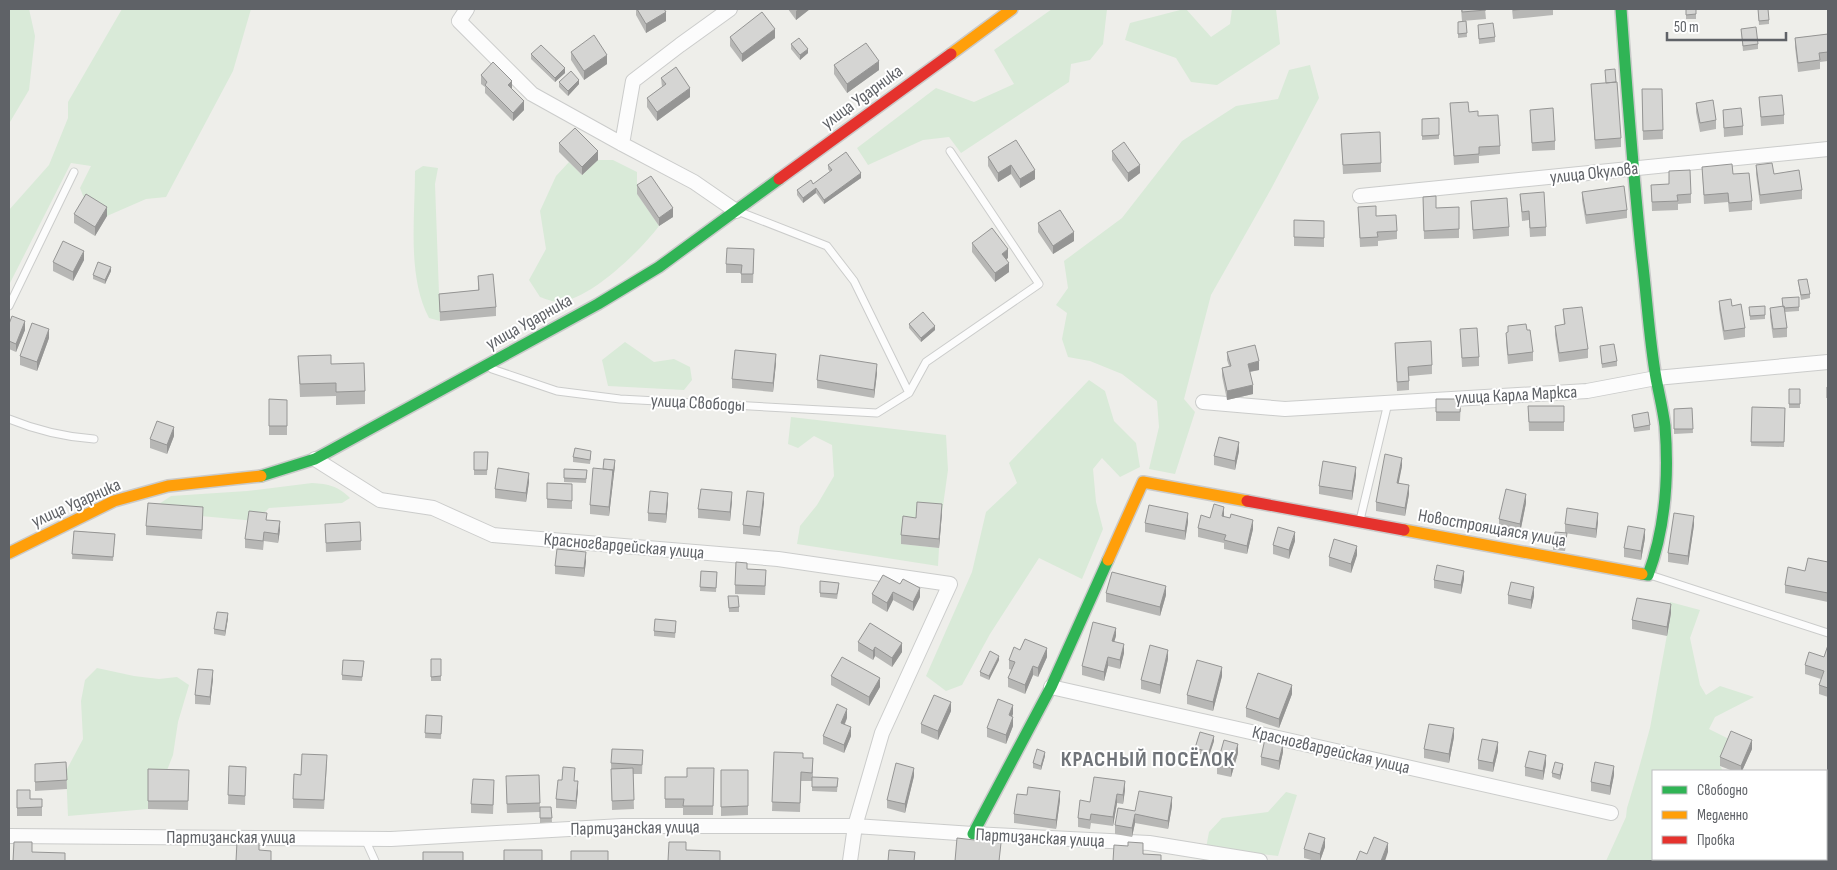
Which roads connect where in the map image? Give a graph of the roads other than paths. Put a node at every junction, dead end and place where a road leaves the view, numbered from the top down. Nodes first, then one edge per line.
1 (467, 9) edge
2 (730, 9) edge
3 (1012, 9) edge
4 (1621, 9) edge
5 (622, 144) junction
6 (1828, 150) edge
7 (950, 151) dead end
8 (1632, 169) junction
9 (74, 172) dead end
10 (1360, 196) dead end
11 (736, 211) junction
12 (9, 306) edge
13 (1828, 362) edge
14 (485, 366) junction
15 (1656, 378) junction
16 (909, 393) junction
17 (1203, 402) dead end
18 (1388, 403) junction
19 (9, 419) edge
20 (94, 438) dead end
21 (315, 459) junction
22 (1360, 522) junction
23 (12, 555) edge
24 (1648, 575) junction
25 (1828, 633) edge
26 (1051, 687) junction
27 (1611, 813) dead end
28 (855, 826) junction
29 (973, 834) junction
30 (9, 836) edge
31 (364, 838) junction
32 (376, 861) edge
33 (850, 861) edge
34 (1260, 861) edge

1 - 5 street
2 - 5 street
3 - 11 street, улица Ударника
4 - 8 street
5 - 11 street
6 - 8 street, улица Окулова
7 - 16 lane, улица Свободы
8 - 10 street, улица Окулова
8 - 15 street
9 - 12 lane
11 - 14 street, улица Ударника
11 - 16 lane
13 - 15 street, улица Карла Маркса
14 - 16 lane, улица Свободы
14 - 21 street, улица Ударника
15 - 18 street, улица Карла Маркса
15 - 24 street
17 - 18 street, улица Карла Маркса
18 - 22 lane
19 - 20 lane
21 - 23 street, улица Ударника
21 - 28 street, Красногвардейская улица
22 - 24 street, Новостроящаяся улица
22 - 26 street, Новостроящаяся улица
24 - 25 lane, Новостроящаяся улица
26 - 27 street, Красногвардейская улица
26 - 29 street
28 - 29 street, Партизанская улица
28 - 31 street, Партизанская улица
28 - 33 street
29 - 34 street, Партизанская улица
30 - 31 street, Партизанская улица
31 - 32 lane

